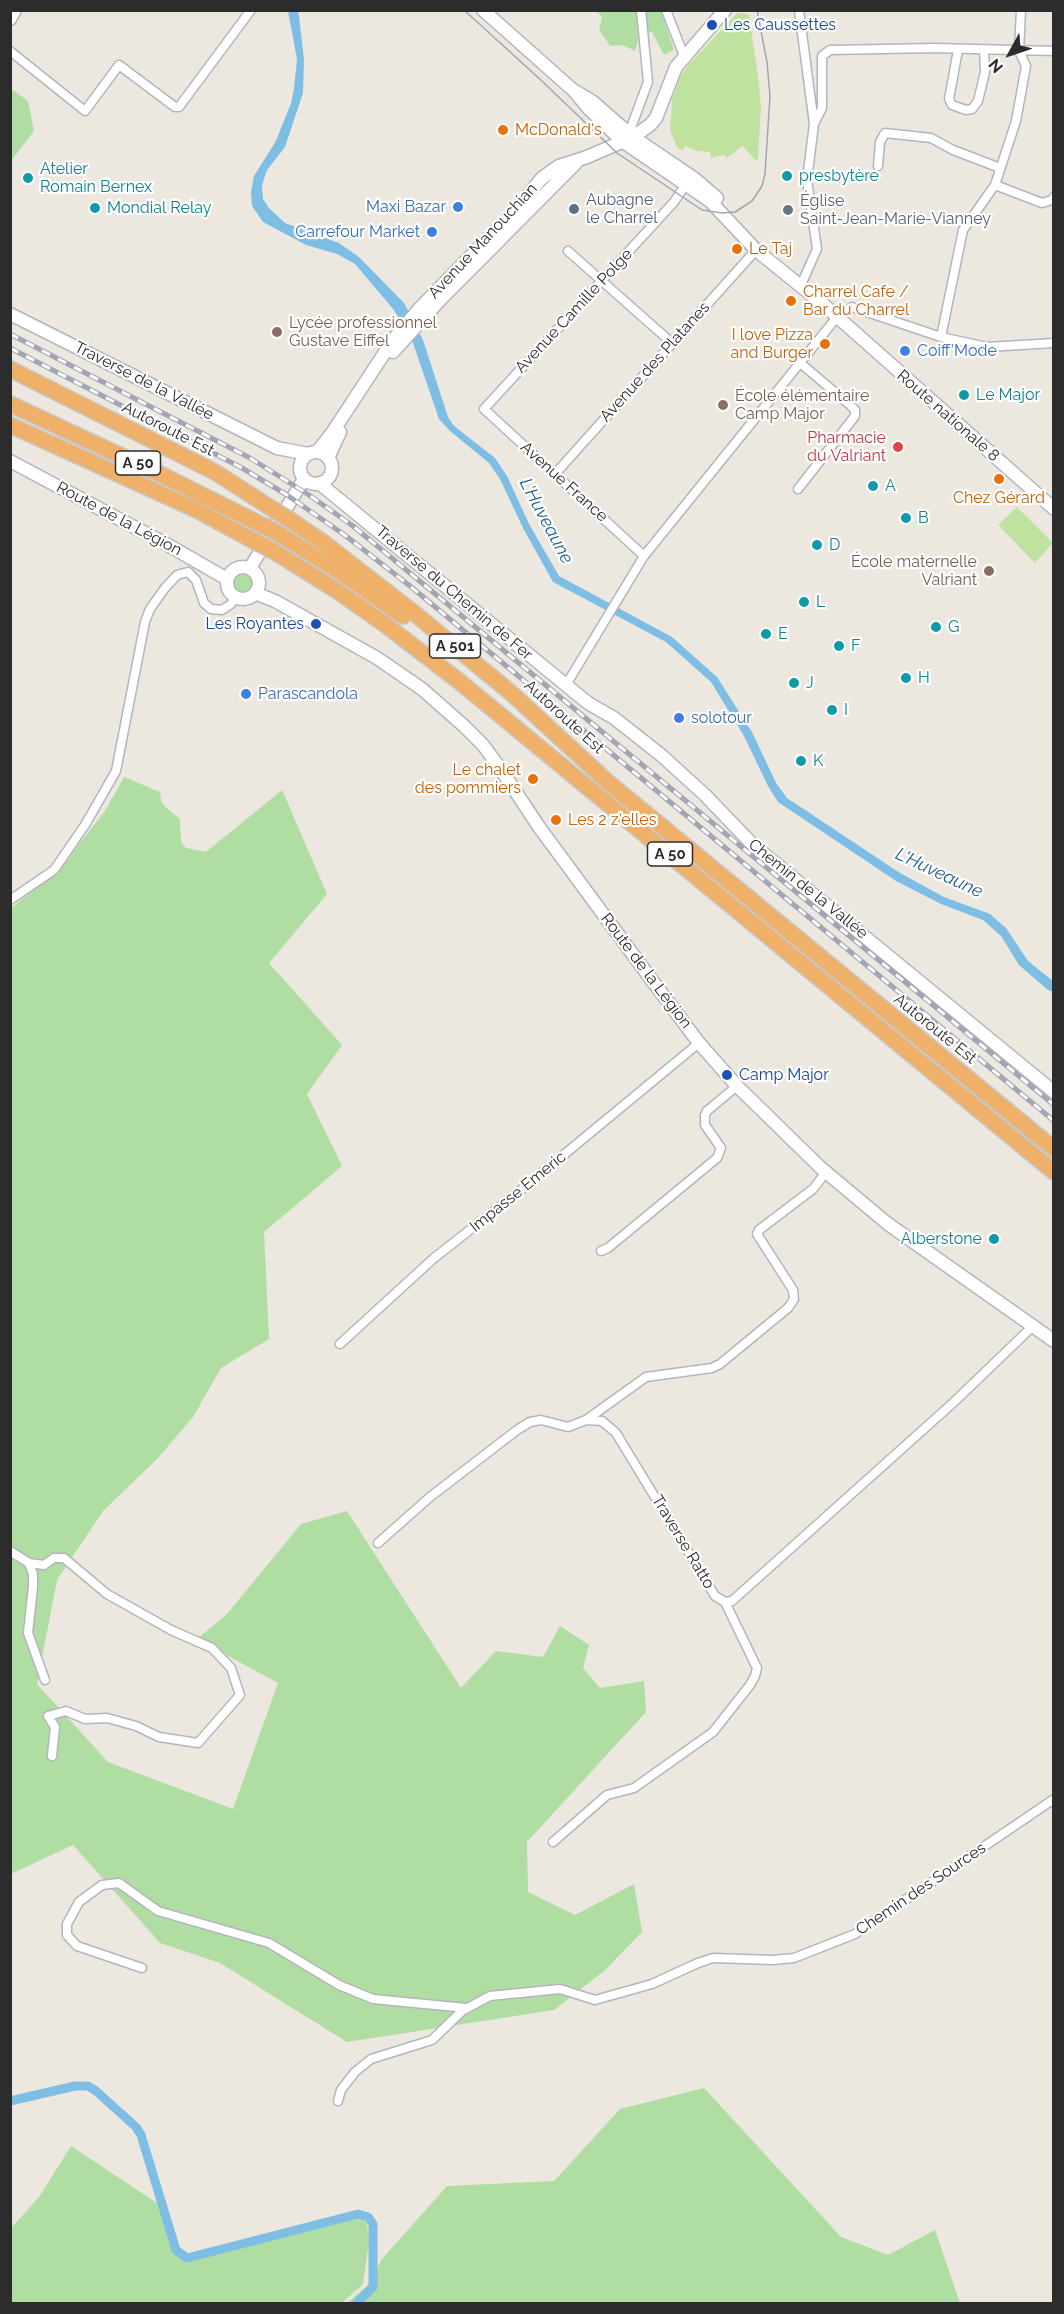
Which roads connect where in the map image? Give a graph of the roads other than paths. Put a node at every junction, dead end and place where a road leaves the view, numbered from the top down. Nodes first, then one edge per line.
1 (15, 10) edge
2 (251, 10) edge
3 (483, 10) edge
4 (641, 10) edge
5 (666, 10) edge
6 (725, 10) edge
7 (799, 10) edge
8 (1021, 10) edge
9 (10, 19) edge
10 (958, 50) junction
11 (984, 50) junction
12 (10, 51) edge
13 (1019, 51) junction
14 (1053, 51) edge
15 (684, 56) junction
16 (814, 124) junction
17 (628, 137) junction
18 (878, 166) dead end
19 (1000, 168) junction
20 (686, 184) junction
21 (995, 185) junction
22 (1053, 197) edge
23 (756, 250) junction
24 (567, 251) dead end
25 (771, 260) junction
26 (602, 281) junction
27 (801, 285) junction
28 (10, 314) edge
29 (840, 320) junction
30 (941, 337) junction
31 (672, 343) junction
32 (1053, 343) edge
33 (799, 362) junction
34 (10, 369) edge
35 (10, 404) edge
36 (484, 409) joint
37 (10, 420) edge
38 (10, 425) edge
39 (277, 448) junction
40 (318, 454) junction
41 (10, 461) edge
42 (555, 474) junction
43 (124, 475) junction
44 (302, 475) junction
45 (324, 480) junction
46 (798, 489) dead end
47 (1053, 509) edge
48 (644, 556) junction
49 (250, 568) junction
50 (227, 579) junction
51 (255, 593) junction
52 (236, 597) junction
53 (566, 685) junction
54 (610, 784) junction
55 (10, 900) edge
56 (699, 1043) junction
57 (737, 1086) junction
58 (1053, 1092) edge
59 (1053, 1149) edge
60 (826, 1172) junction
61 (1053, 1172) edge
62 (601, 1251) dead end
63 (1032, 1327) junction
64 (1053, 1341) edge
65 (340, 1344) dead end
66 (586, 1420) junction
67 (378, 1543) dead end
68 (10, 1551) edge
69 (29, 1563) junction
70 (725, 1602) junction
71 (45, 1680) dead end
72 (52, 1756) dead end
73 (1053, 1799) edge
74 (553, 1842) dead end
75 (142, 1968) dead end
76 (467, 2008) junction
77 (338, 2101) dead end

1 - 9 main road
2 - 12 street
3 - 17 main road
4 - 17 street
5 - 15 street
6 - 15 main road, Avenue Manouchian
7 - 16 street
8 - 13 street
10 - 11 street
10 - 11 street
10 - 16 street
11 - 13 street
13 - 14 street
13 - 19 street
15 - 17 main road, Avenue Manouchian
16 - 27 street
17 - 20 main road
17 - 25 main road
17 - 40 main road, Avenue Manouchian
18 - 19 street
19 - 21 street
20 - 23 main road
20 - 26 street, Avenue Camille Polge
21 - 22 street
21 - 30 street
23 - 25 main road
23 - 31 street, Avenue des Platanes
24 - 26 street
25 - 27 main road, Route nationale 8
26 - 31 street
26 - 36 street, Avenue Camille Polge
27 - 29 main road, Route nationale 8
28 - 39 main road, Traverse de la Vallée
29 - 30 street
29 - 33 street
29 - 47 main road, Route nationale 8
30 - 32 street
31 - 42 street, Avenue des Platanes
33 - 46 street
33 - 48 street
34 - 54 highway, Autoroute Est / A 501, bridge
35 - 54 highway, A 50, bridge
36 - 42 street, Avenue France
37 - 43 highway, A 50
38 - 43 highway, Autoroute Est
39 - 40 main road, Traverse de la Vallée
39 - 44 main road, Traverse de la Vallée
40 - 44 main road
40 - 45 main road
41 - 50 main road, Route de la Légion
42 - 48 street, Avenue France
43 - 61 highway, Autoroute Est / A 50, bridge
44 - 45 main road
44 - 49 main road
45 - 53 main road, Traverse du Chemin de Fer
48 - 53 street
49 - 50 main road
49 - 51 main road
50 - 52 main road
51 - 52 main road
51 - 56 main road, Route de la Légion
52 - 55 street
53 - 58 main road, Chemin de la Vallée
54 - 59 highway, Autoroute Est / A 50
56 - 57 main road, Route de la Légion
56 - 65 street, Impasse Emeric
57 - 60 main road, Route de la Légion
57 - 62 street
60 - 63 main road, Route de la Légion
60 - 66 street
63 - 64 main road, Route de la Légion
63 - 70 street, Traverse Ratto
66 - 67 street, Traverse Ratto
66 - 70 street, Traverse Ratto
68 - 69 street
69 - 71 street
69 - 72 street
70 - 74 street
73 - 76 street, Chemin des Sources
75 - 76 street
76 - 77 street, Chemin des Sources

